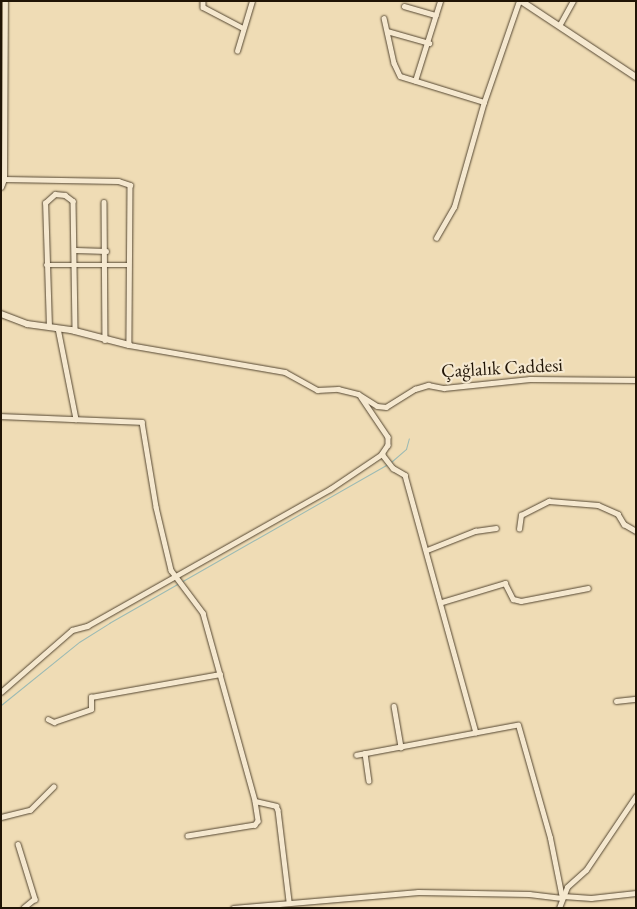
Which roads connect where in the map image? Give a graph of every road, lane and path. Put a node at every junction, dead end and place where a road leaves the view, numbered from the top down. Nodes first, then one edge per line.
1 (5, 1) edge
2 (203, 1) edge
3 (252, 1) edge
4 (440, 1) edge
5 (520, 1) edge
6 (573, 1) edge
7 (404, 6) dead end
8 (436, 15) junction
9 (384, 18) dead end
10 (559, 26) junction
11 (243, 28) junction
12 (387, 31) junction
13 (429, 43) junction
14 (236, 51) dead end
15 (636, 77) edge
16 (415, 81) junction
17 (3, 95) edge
18 (484, 102) junction
19 (4, 179) junction
20 (1, 187) edge
21 (104, 202) dead end
22 (436, 238) dead end
23 (76, 250) junction
24 (106, 251) junction
25 (107, 264) junction
26 (46, 265) junction
27 (76, 265) junction
28 (128, 265) junction
29 (1, 314) edge
30 (49, 327) junction
31 (58, 328) junction
32 (75, 331) junction
33 (105, 340) junction
34 (129, 345) junction
35 (636, 380) edge
36 (358, 394) junction
37 (1, 416) edge
38 (76, 418) junction
39 (384, 456) junction
40 (496, 528) dead end
41 (519, 529) dead end
42 (636, 531) edge
43 (427, 550) junction
44 (175, 576) junction
45 (588, 588) dead end
46 (442, 602) junction
47 (220, 674) junction
48 (1, 692) edge
49 (636, 699) edge
50 (616, 701) dead end
51 (394, 706) dead end
52 (48, 719) dead end
53 (476, 732) junction
54 (401, 747) junction
55 (365, 754) junction
56 (357, 755) dead end
57 (369, 781) dead end
58 (53, 787) dead end
59 (636, 796) edge
60 (255, 801) junction
61 (1, 817) edge
62 (188, 836) dead end
63 (18, 844) dead end
64 (636, 893) edge
65 (562, 897) junction
66 (289, 901) junction
67 (24, 908) edge
68 (233, 908) edge
69 (559, 908) edge

1 - 17 street
2 - 11 street
3 - 11 street
4 - 8 street
5 - 10 street
5 - 18 street
6 - 10 street
7 - 8 street
8 - 13 street
9 - 12 street
10 - 15 street
11 - 14 street
12 - 13 street
12 - 16 street
13 - 16 street
16 - 18 street
17 - 19 street
18 - 22 street
19 - 20 street
19 - 28 street
21 - 24 street
23 - 24 street
23 - 26 street
23 - 27 street
24 - 25 street
25 - 27 street
25 - 28 street
25 - 33 street
26 - 27 street
26 - 30 street
27 - 32 street
28 - 34 street
29 - 30 street
30 - 31 street
31 - 32 street
31 - 38 street
32 - 33 street
33 - 34 street
34 - 36 street
35 - 36 street, Çağlalık Caddesi
36 - 39 street
37 - 38 street
38 - 44 street
39 - 43 street
39 - 44 street
40 - 43 street
41 - 42 street
43 - 46 street
44 - 47 street
44 - 48 street
45 - 46 street
46 - 53 street
47 - 52 street
47 - 60 street
49 - 50 street
51 - 54 street
53 - 54 street
53 - 65 street
54 - 55 street
55 - 56 street
55 - 57 street
58 - 61 street
59 - 65 street
60 - 62 street
60 - 66 street
63 - 67 street
64 - 65 street
65 - 66 street
65 - 69 street
66 - 68 street

